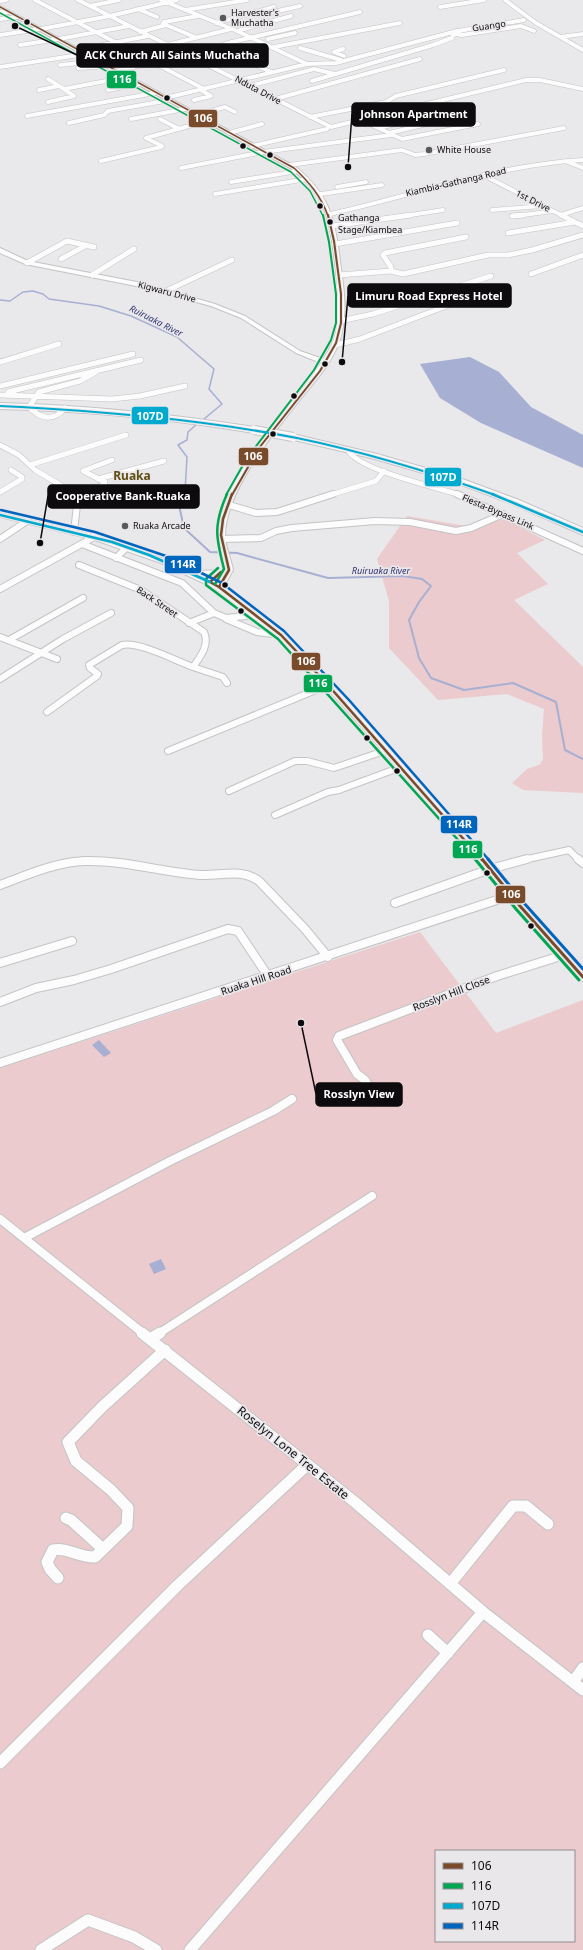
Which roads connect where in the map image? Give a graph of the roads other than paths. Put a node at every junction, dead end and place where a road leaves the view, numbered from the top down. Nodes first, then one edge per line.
1 (6, 0) edge
2 (34, 0) edge
3 (78, 0) edge
4 (119, 0) edge
5 (161, 0) edge
6 (177, 0) edge
7 (229, 0) edge
8 (247, 0) edge
9 (484, 0) edge
10 (506, 0) edge
11 (0, 1) edge
12 (165, 2) junction
13 (90, 6) junction
14 (300, 6) dead end
15 (0, 7) edge
16 (274, 8) dead end
17 (440, 8) dead end
18 (138, 9) junction
19 (183, 9) junction
20 (0, 12) edge
21 (8, 12) junction
22 (360, 12) dead end
23 (17, 16) junction
24 (110, 16) junction
25 (199, 16) junction
26 (243, 16) junction
27 (291, 16) dead end
28 (157, 17) dead end
29 (0, 19) edge
30 (524, 20) dead end
31 (77, 22) junction
32 (216, 23) junction
33 (400, 23) dead end
34 (166, 25) junction
35 (129, 26) junction
36 (41, 29) junction
37 (231, 29) junction
38 (501, 29) junction
39 (237, 31) junction
40 (534, 31) dead end
41 (96, 32) junction
42 (140, 32) junction
43 (479, 32) junction
44 (506, 32) dead end
45 (295, 33) dead end
46 (457, 33) junction
47 (583, 34) edge
48 (0, 35) edge
49 (148, 36) junction
50 (487, 36) dead end
51 (195, 37) junction
52 (560, 37) junction
53 (251, 38) junction
54 (59, 39) junction
55 (259, 41) junction
56 (115, 42) junction
57 (20, 45) dead end
58 (167, 45) junction
59 (216, 47) junction
60 (274, 47) junction
61 (336, 47) dead end
62 (300, 48) dead end
63 (343, 49) junction
64 (583, 50) edge
65 (80, 52) junction
66 (189, 55) junction
67 (360, 57) junction
68 (420, 58) dead end
69 (352, 59) junction
70 (98, 61) junction
71 (344, 61) junction
72 (155, 62) junction
73 (0, 63) edge
74 (336, 63) junction
75 (60, 64) dead end
76 (308, 64) junction
77 (105, 65) junction
78 (0, 67) edge
79 (78, 68) dead end
80 (351, 68) junction
81 (504, 70) dead end
82 (115, 71) junction
83 (271, 72) junction
84 (335, 74) junction
85 (127, 77) junction
86 (48, 79) dead end
87 (240, 80) junction
88 (312, 81) dead end
89 (140, 84) junction
90 (59, 86) junction
91 (250, 86) junction
92 (64, 89) junction
93 (202, 89) junction
94 (583, 89) edge
95 (39, 90) dead end
96 (108, 90) dead end
97 (155, 92) junction
98 (167, 99) junction
99 (275, 99) junction
100 (194, 100) dead end
101 (48, 102) dead end
102 (185, 109) junction
103 (235, 112) dead end
104 (447, 112) dead end
105 (196, 115) junction
106 (27, 116) dead end
107 (461, 116) dead end
108 (310, 117) junction
109 (131, 119) dead end
110 (160, 119) dead end
111 (361, 120) junction
112 (207, 121) junction
113 (70, 123) dead end
114 (262, 124) dead end
115 (478, 124) dead end
116 (329, 128) junction
117 (379, 128) junction
118 (564, 128) dead end
119 (179, 129) junction
120 (229, 133) junction
121 (390, 134) junction
122 (252, 146) junction
123 (263, 152) junction
124 (563, 160) junction
125 (583, 160) edge
126 (102, 161) dead end
127 (288, 165) junction
128 (181, 168) dead end
129 (583, 168) edge
130 (298, 171) junction
131 (483, 175) junction
132 (307, 179) junction
133 (231, 182) dead end
134 (366, 182) dead end
135 (382, 185) dead end
136 (320, 192) junction
137 (216, 194) dead end
138 (543, 206) junction
139 (583, 208) edge
140 (443, 210) dead end
141 (492, 210) dead end
142 (553, 211) junction
143 (330, 214) junction
144 (562, 215) junction
145 (512, 216) dead end
146 (583, 221) edge
147 (576, 222) junction
148 (457, 223) dead end
149 (332, 226) junction
150 (583, 226) edge
151 (508, 234) dead end
152 (583, 235) edge
153 (466, 237) dead end
154 (335, 244) junction
155 (87, 245) junction
156 (94, 247) dead end
157 (134, 249) dead end
158 (0, 250) edge
159 (583, 255) edge
160 (62, 259) dead end
161 (232, 260) dead end
162 (27, 262) junction
163 (391, 271) junction
164 (531, 274) dead end
165 (339, 275) junction
166 (92, 276) junction
167 (491, 276) dead end
168 (166, 291) junction
169 (462, 300) dead end
170 (340, 322) junction
171 (59, 344) dead end
172 (334, 345) junction
173 (133, 354) dead end
174 (141, 360) dead end
175 (0, 362) edge
176 (324, 362) junction
177 (104, 369) junction
178 (0, 386) edge
179 (185, 386) dead end
180 (36, 394) junction
181 (0, 396) edge
182 (0, 406) edge
183 (28, 407) junction
184 (126, 435) dead end
185 (0, 445) edge
186 (348, 450) junction
187 (374, 457) junction
188 (112, 460) dead end
189 (164, 461) dead end
190 (361, 463) junction
191 (30, 465) junction
192 (11, 470) dead end
193 (384, 471) junction
194 (428, 472) junction
195 (98, 479) junction
196 (416, 480) junction
197 (0, 492) edge
198 (74, 493) junction
199 (228, 505) junction
200 (503, 514) junction
201 (0, 515) edge
202 (27, 521) junction
203 (74, 532) junction
204 (583, 532) edge
205 (94, 537) junction
206 (0, 539) edge
207 (221, 539) junction
208 (82, 544) junction
209 (127, 547) junction
210 (583, 552) edge
211 (116, 558) junction
212 (79, 565) dead end
213 (229, 565) junction
214 (222, 572) junction
215 (190, 573) junction
216 (210, 582) junction
217 (220, 587) junction
218 (0, 589) edge
219 (83, 598) dead end
220 (111, 613) dead end
221 (214, 613) junction
222 (256, 615) junction
223 (226, 618) junction
224 (189, 623) junction
225 (281, 636) junction
226 (0, 637) edge
227 (9, 640) junction
228 (41, 653) junction
229 (57, 659) dead end
230 (193, 667) junction
231 (0, 679) edge
232 (227, 683) dead end
233 (328, 685) junction
234 (47, 712) dead end
235 (387, 750) junction
236 (168, 751) dead end
237 (401, 767) junction
238 (229, 792) dead end
239 (275, 815) dead end
240 (583, 863) edge
241 (490, 869) junction
242 (0, 885) edge
243 (512, 895) junction
244 (395, 903) dead end
245 (72, 941) dead end
246 (564, 955) junction
247 (328, 957) junction
248 (0, 963) edge
249 (268, 976) junction
250 (583, 977) edge
251 (0, 1002) edge
252 (0, 1063) edge
253 (292, 1099) dead end
254 (374, 1103) dead end
255 (372, 1196) dead end
256 (0, 1219) edge
257 (24, 1238) junction
258 (150, 1339) junction
259 (165, 1350) junction
260 (307, 1465) junction
261 (66, 1518) dead end
262 (548, 1524) dead end
263 (103, 1549) junction
264 (58, 1578) dead end
265 (450, 1584) junction
266 (483, 1612) junction
267 (428, 1635) dead end
268 (448, 1653) junction
269 (583, 1668) edge
270 (573, 1682) junction
271 (583, 1690) edge
272 (0, 1763) edge
273 (41, 1950) edge
274 (156, 1950) edge
275 (190, 1950) edge

1 - 11 street
2 - 31 street
3 - 13 street, Nduta Drive
4 - 13 street
5 - 12 street
6 - 12 street
7 - 19 street
8 - 19 street
9 - 17 street
10 - 52 street
12 - 18 street
12 - 19 street
13 - 24 street, Nduta Drive
14 - 26 street
15 - 21 main road
16 - 26 street
18 - 24 street
18 - 28 street
19 - 25 street
20 - 21 street
21 - 23 main road
22 - 53 street
23 - 29 street
23 - 36 main road
24 - 31 street
24 - 35 street, Nduta Drive
25 - 32 street
25 - 34 street
26 - 32 street
27 - 39 street
30 - 46 street, Guango
31 - 36 street
31 - 41 street
32 - 37 street
33 - 60 street
34 - 42 street
34 - 51 street
35 - 41 street
35 - 42 street, Nduta Drive
36 - 48 street
36 - 54 main road
37 - 39 street
37 - 51 street
38 - 40 street, Guango
38 - 43 street, Guango
38 - 44 street, Guango
39 - 53 street
41 - 54 street
41 - 56 street
42 - 49 street, Nduta Drive
43 - 46 street, Guango
43 - 50 street, Guango
45 - 55 street
46 - 67 street
46 - 80 street, Guango
47 - 52 street
49 - 56 street
49 - 58 street, Nduta Drive
51 - 58 street
52 - 64 street
53 - 55 street
53 - 59 street
54 - 57 street
54 - 65 main road
55 - 60 street
56 - 65 street
56 - 72 street
58 - 66 street, Nduta Drive
59 - 66 street
59 - 83 street
60 - 76 street
61 - 63 street
62 - 71 street
63 - 67 street
63 - 69 street
65 - 70 main road
65 - 73 street
65 - 78 street
66 - 72 street
66 - 87 street, Nduta Drive
67 - 69 street
68 - 99 street
69 - 71 street
70 - 75 street
70 - 77 main road
71 - 74 street
72 - 82 street
72 - 93 street
74 - 76 street
74 - 80 street
76 - 83 street
77 - 79 street
77 - 82 main road
80 - 84 street, Guango
81 - 108 street
82 - 85 main road
83 - 87 street
84 - 88 street, Guango
84 - 91 street
85 - 89 main road
85 - 92 street
86 - 90 street
87 - 91 street, Nduta Drive
87 - 93 street
89 - 96 street
89 - 97 main road
90 - 92 street
90 - 95 street
91 - 99 street, Nduta Drive
92 - 101 street
93 - 98 street
93 - 100 street
94 - 111 street
97 - 98 main road
97 - 106 street
98 - 102 main road
98 - 113 street
99 - 108 street, Nduta Drive
102 - 105 main road
102 - 109 street
103 - 105 street
104 - 117 street
105 - 112 main road
107 - 121 street
108 - 116 street, Nduta Drive
110 - 119 street
111 - 116 street
111 - 117 street
112 - 119 street
112 - 120 main road
114 - 120 street
115 - 121 street
116 - 122 street
117 - 121 street
118 - 127 street
119 - 126 street
120 - 122 main road
121 - 123 street
122 - 123 main road
123 - 127 main road
123 - 128 street
124 - 125 street, Kiambia-Gathanga Road
124 - 129 street
124 - 131 street, Kiambia-Gathanga Road
127 - 130 main road
130 - 132 main road
130 - 133 street
131 - 138 street, 1st Drive
131 - 143 street, Kiambia-Gathanga Road
132 - 136 main road
132 - 137 street
134 - 136 street
135 - 136 street
136 - 143 main road
138 - 141 street
138 - 142 street, 1st Drive
139 - 144 street
140 - 149 street
142 - 144 street, 1st Drive
142 - 145 street
143 - 149 main road
144 - 147 street, 1st Drive
146 - 147 street
147 - 150 street, 1st Drive
147 - 151 street
148 - 154 street
149 - 154 main road
152 - 163 street
153 - 163 street
154 - 165 main road
155 - 156 street
155 - 160 street
155 - 162 street
157 - 166 street
158 - 162 main road, Kigwaru Drive
159 - 164 street
161 - 168 street
162 - 166 main road, Kigwaru Drive
163 - 165 street
165 - 170 main road
166 - 168 main road, Kigwaru Drive
167 - 170 street
168 - 176 main road, Kigwaru Drive
169 - 172 street
170 - 172 main road
171 - 175 street
172 - 176 main road
173 - 178 street
174 - 177 street
176 - 199 main road
177 - 180 street
177 - 181 street
179 - 180 street
180 - 181 street
180 - 183 street
182 - 183 main road
183 - 186 main road, bridge
184 - 191 street
185 - 191 street
186 - 187 main road
186 - 190 street, Fiesta-Bypass Link
187 - 190 street
187 - 194 main road
188 - 195 street
189 - 195 street
190 - 193 street, Fiesta-Bypass Link
191 - 198 street
192 - 197 street
193 - 196 street, Fiesta-Bypass Link
193 - 199 street
194 - 196 street
194 - 204 main road
195 - 198 street
196 - 200 street, Fiesta-Bypass Link
198 - 203 street
199 - 207 main road
200 - 207 street
200 - 210 street, Fiesta-Bypass Link
201 - 202 main road
202 - 203 main road
202 - 206 street
203 - 205 main road
205 - 208 street
205 - 209 main road
207 - 213 main road
208 - 211 street
208 - 218 street
209 - 211 street
209 - 215 main road
211 - 221 street
212 - 224 street, Back Street
213 - 214 main road
213 - 217 main road
214 - 215 main road
214 - 216 main road
215 - 216 main road
216 - 217 main road
217 - 222 main road
219 - 227 street
220 - 228 street
221 - 223 street
221 - 224 street
222 - 223 street
222 - 225 main road
223 - 225 street
224 - 230 street, Back Street
225 - 233 main road
226 - 227 street
227 - 228 street
228 - 229 street
228 - 231 street
230 - 232 street
230 - 234 street
233 - 235 main road
233 - 236 street
235 - 237 main road
235 - 238 street
237 - 239 street
237 - 241 main road
240 - 241 street
241 - 243 main road
241 - 244 street
242 - 247 street
243 - 246 main road
243 - 247 street, Ruaka Hill Road
245 - 248 street
246 - 250 main road
246 - 254 street, Rosslyn Hill Close
247 - 249 street, Ruaka Hill Road
249 - 251 street
249 - 252 street, Ruaka Hill Road
253 - 257 street
255 - 258 street
256 - 257 street, Roselyn Lone Tree Estate
257 - 258 street, Roselyn Lone Tree Estate
258 - 259 street, Roselyn Lone Tree Estate
259 - 260 street, Roselyn Lone Tree Estate
259 - 263 street
260 - 265 street, Roselyn Lone Tree Estate
260 - 272 street
261 - 263 street
262 - 265 street
263 - 264 street
265 - 266 street, Roselyn Lone Tree Estate
266 - 268 street
266 - 270 street, Roselyn Lone Tree Estate
267 - 268 street
268 - 275 street
269 - 270 street
270 - 271 street, Roselyn Lone Tree Estate
273 - 274 street

